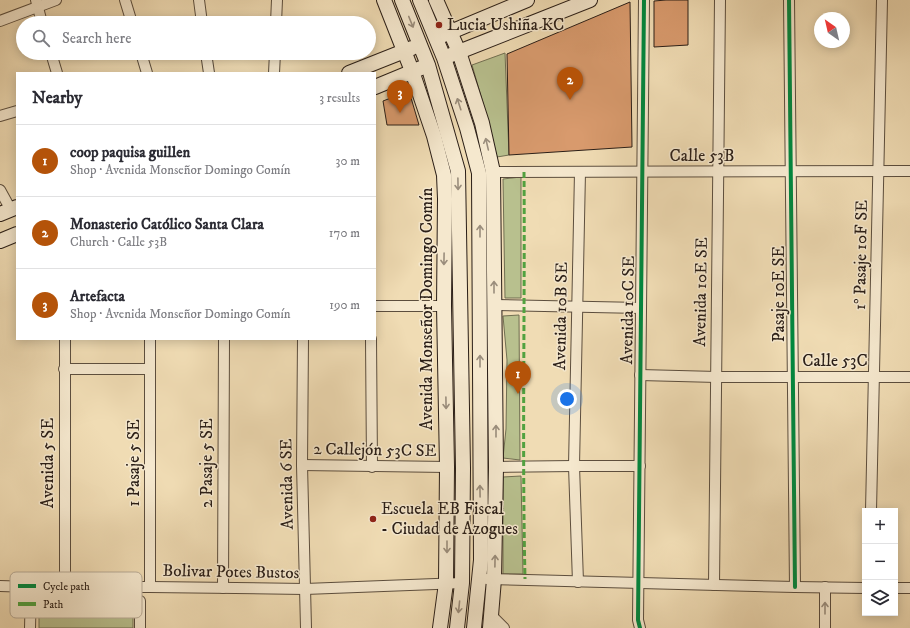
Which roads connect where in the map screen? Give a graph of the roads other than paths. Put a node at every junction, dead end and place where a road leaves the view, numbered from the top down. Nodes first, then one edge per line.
1 (56, 0) edge
2 (125, 0) edge
3 (199, 0) edge
4 (384, 0) edge
5 (402, 0) edge
6 (420, 0) edge
7 (436, 0) edge
8 (528, 0) edge
9 (590, 0) edge
10 (644, 0) edge
11 (720, 0) edge
12 (789, 0) edge
13 (882, 0) edge
14 (279, 1) edge
15 (37, 3) edge
16 (503, 5) edge
17 (40, 16) edge
18 (130, 16) edge
19 (201, 16) edge
20 (277, 16) edge
21 (0, 21) edge
22 (450, 32) junction
23 (436, 38) junction
24 (420, 45) junction
25 (404, 51) junction
26 (459, 52) junction
27 (444, 58) junction
28 (53, 60) edge
29 (143, 60) edge
30 (207, 60) edge
31 (275, 60) edge
32 (428, 65) junction
33 (412, 71) junction
34 (57, 72) edge
35 (147, 72) edge
36 (209, 72) edge
37 (274, 72) edge
38 (352, 72) edge
39 (376, 87) edge
40 (16, 111) edge
41 (0, 116) edge
42 (791, 171) junction
43 (878, 171) junction
44 (910, 171) edge
45 (494, 172) junction
46 (580, 172) junction
47 (642, 172) junction
48 (718, 172) junction
49 (0, 190) edge
50 (9, 210) edge
51 (16, 234) edge
52 (0, 241) edge
53 (480, 264) junction
54 (494, 264) junction
55 (495, 305) junction
56 (376, 306) edge
57 (444, 306) junction
58 (578, 307) junction
59 (641, 308) junction
60 (64, 340) edge
61 (150, 340) edge
62 (224, 340) edge
63 (303, 340) edge
64 (371, 340) edge
65 (64, 369) junction
66 (150, 369) junction
67 (640, 375) junction
68 (717, 376) junction
69 (793, 377) junction
70 (910, 377) edge
71 (874, 378) junction
72 (302, 466) junction
73 (574, 466) junction
74 (640, 466) junction
75 (372, 467) junction
76 (447, 467) junction
77 (496, 467) junction
78 (871, 508) edge
79 (65, 572) edge
80 (480, 579) junction
81 (494, 579) junction
82 (578, 582) junction
83 (446, 583) junction
84 (462, 583) junction
85 (638, 583) junction
86 (714, 585) junction
87 (0, 586) edge
88 (10, 586) edge
89 (142, 587) edge
90 (150, 587) junction
91 (794, 587) junction
92 (223, 588) junction
93 (825, 588) junction
94 (862, 588) edge
95 (898, 588) edge
96 (910, 588) edge
97 (305, 589) junction
98 (491, 622) edge
99 (639, 624) edge
100 (306, 628) edge
101 (440, 628) edge
102 (457, 628) edge
103 (474, 628) edge
104 (504, 628) edge
105 (825, 628) edge

1 - 15 street
2 - 18 street
3 - 19 street
4 - 25 main road, Avenida Monseñor Domingo Comín
5 -> 24 main road, Avenida Monseñor Domingo Comín
6 - 23 main road
7 - 22 main road
8 - 16 main road
9 - 26 main road
10 - 47 street, Avenida 10C SE
11 - 48 street, Avenida 10E SE
12 - 42 street, Pasaje 10E SE
13 - 43 street, 1° Pasaje 10F SE
14 - 20 street
15 - 17 street
15 - 21 street
16 - 22 main road
22 - 23 main road
22 - 26 main road
23 - 24 main road
23 - 27 main road
24 - 25 main road
24 - 32 main road, Avenida Monseñor Domingo Comín
25 - 33 main road, Avenida Monseñor Domingo Comín
25 - 38 main road
26 - 27 main road
45 -> 26 main road
27 - 32 main road
53 -> 27 main road
28 - 34 street
29 - 35 street
30 - 36 street
31 - 37 street
32 - 33 main road
32 -> 84 main road, Avenida Monseñor Domingo Comín
33 - 39 main road
33 -> 57 main road, Avenida Monseñor Domingo Comín
40 - 41 street
42 - 43 street, Calle 53B
42 - 48 street, Calle 53B
42 - 69 street, Pasaje 10E SE
43 - 44 street, Calle 53B
43 - 71 street, 1° Pasaje 10F SE
45 - 46 street, Calle 53B
45 - 54 main road
46 - 47 street, Calle 53B
46 - 58 street, Avenida 10B SE
47 - 48 street, Calle 53B
47 - 59 street, Avenida 10C SE
48 - 68 street, Avenida 10E SE
49 - 50 street
51 - 52 main road
53 - 54 main road
80 -> 53 main road
55 -> 54 main road
55 - 58 street
77 -> 55 main road
56 - 57 street
57 -> 76 main road, Avenida Monseñor Domingo Comín
58 - 59 street
58 - 73 street, Avenida 10B SE
59 - 67 street, Avenida 10C SE
60 - 65 street, Avenida 5 SE
61 - 66 street, 1 Pasaje 5 SE
62 - 92 street, 2 Pasaje 5 SE
63 - 72 street, Avenida 6 SE
64 - 75 street
65 - 66 street
65 - 79 street, Avenida 5 SE
66 - 90 street, 1 Pasaje 5 SE
67 - 68 street, Calle 53C
67 - 74 street, Avenida 10C SE
68 - 69 street, Calle 53C
68 - 86 street, Avenida 10E SE
69 - 71 street, Calle 53C
69 - 91 street, Pasaje 10E SE
70 - 71 street, Calle 53C
71 - 78 street, 1° Pasaje 10F SE
72 - 75 street, 2 Callejón 53C SE
72 - 97 street, Avenida 6 SE
73 - 74 street
73 - 77 street
73 - 82 street, Avenida 10B SE
74 - 85 street, Avenida 10C SE
75 - 76 street, 2 Callejón 53C SE
76 -> 83 main road, Avenida Monseñor Domingo Comín
81 -> 77 main road
80 - 81 street
80 - 103 main road
81 - 82 street
81 - 98 main road
82 - 85 street
83 - 84 street, Bolivar Potes Bustos
83 - 97 street, Bolivar Potes Bustos
83 - 101 main road, Avenida Monseñor Domingo Comín
84 -> 102 main road, Avenida Monseñor Domingo Comín
85 - 86 street
85 - 99 street, Avenida 10C SE
86 - 91 street
87 - 88 street, Bolivar Potes Bustos
89 - 90 street, Bolivar Potes Bustos
90 - 92 street, Bolivar Potes Bustos
91 - 93 street
92 - 97 street, Bolivar Potes Bustos
93 - 94 street
105 -> 93 street
95 - 96 street
97 - 100 street, Avenida 6 SE
98 - 104 street

